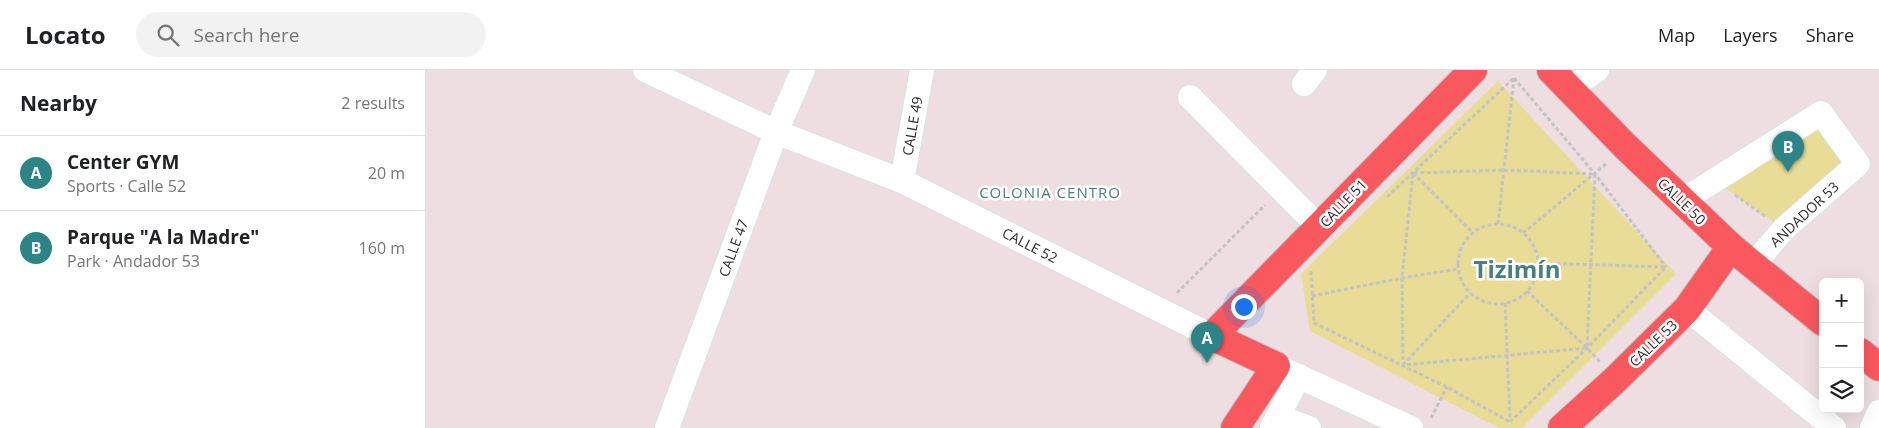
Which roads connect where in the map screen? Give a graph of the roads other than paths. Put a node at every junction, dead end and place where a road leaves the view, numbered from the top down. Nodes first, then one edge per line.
1 (645, 70) edge
2 (803, 70) edge
3 (922, 70) edge
4 (1473, 70) edge
5 (1597, 70) edge
6 (1559, 76) edge
7 (1190, 97) dead end
8 (776, 132) junction
9 (902, 182) junction
10 (1681, 200) junction
11 (1319, 227) junction
12 (1731, 247) junction
13 (1753, 265) junction
14 (1687, 309) junction
15 (1819, 319) edge
16 (1212, 336) junction
17 (1864, 355) edge
18 (1879, 367) edge
19 (1288, 371) junction
20 (1879, 412) edge
21 (1367, 419) edge
22 (1275, 422) edge
23 (1421, 424) edge
24 (667, 428) edge
25 (1235, 428) edge
26 (1309, 428) edge
27 (1562, 428) edge
28 (1834, 428) edge
29 (1872, 428) edge

1 - 8 street, CALLE 52
2 - 8 street, CALLE 47
3 - 9 street, CALLE 49
4 - 11 main road, CALLE 51
5 - 6 street
6 - 10 main road, CALLE 50
7 - 11 street
8 - 9 street, CALLE 52
8 - 24 street, CALLE 47
9 - 16 street, CALLE 52
10 - 12 main road, CALLE 50
10 - 13 street, ANDADOR 53
11 - 16 main road, CALLE 51
12 - 13 main road, CALLE 50
12 - 14 main road, CALLE 53
13 - 15 main road, CALLE 50
14 - 27 main road, CALLE 53
14 - 28 street
16 - 19 main road, CALLE 52
17 - 18 main road
19 - 21 street, CALLE 52
19 - 22 street
19 - 25 main road
20 - 29 street
21 - 23 street, CALLE 52
22 - 26 street

